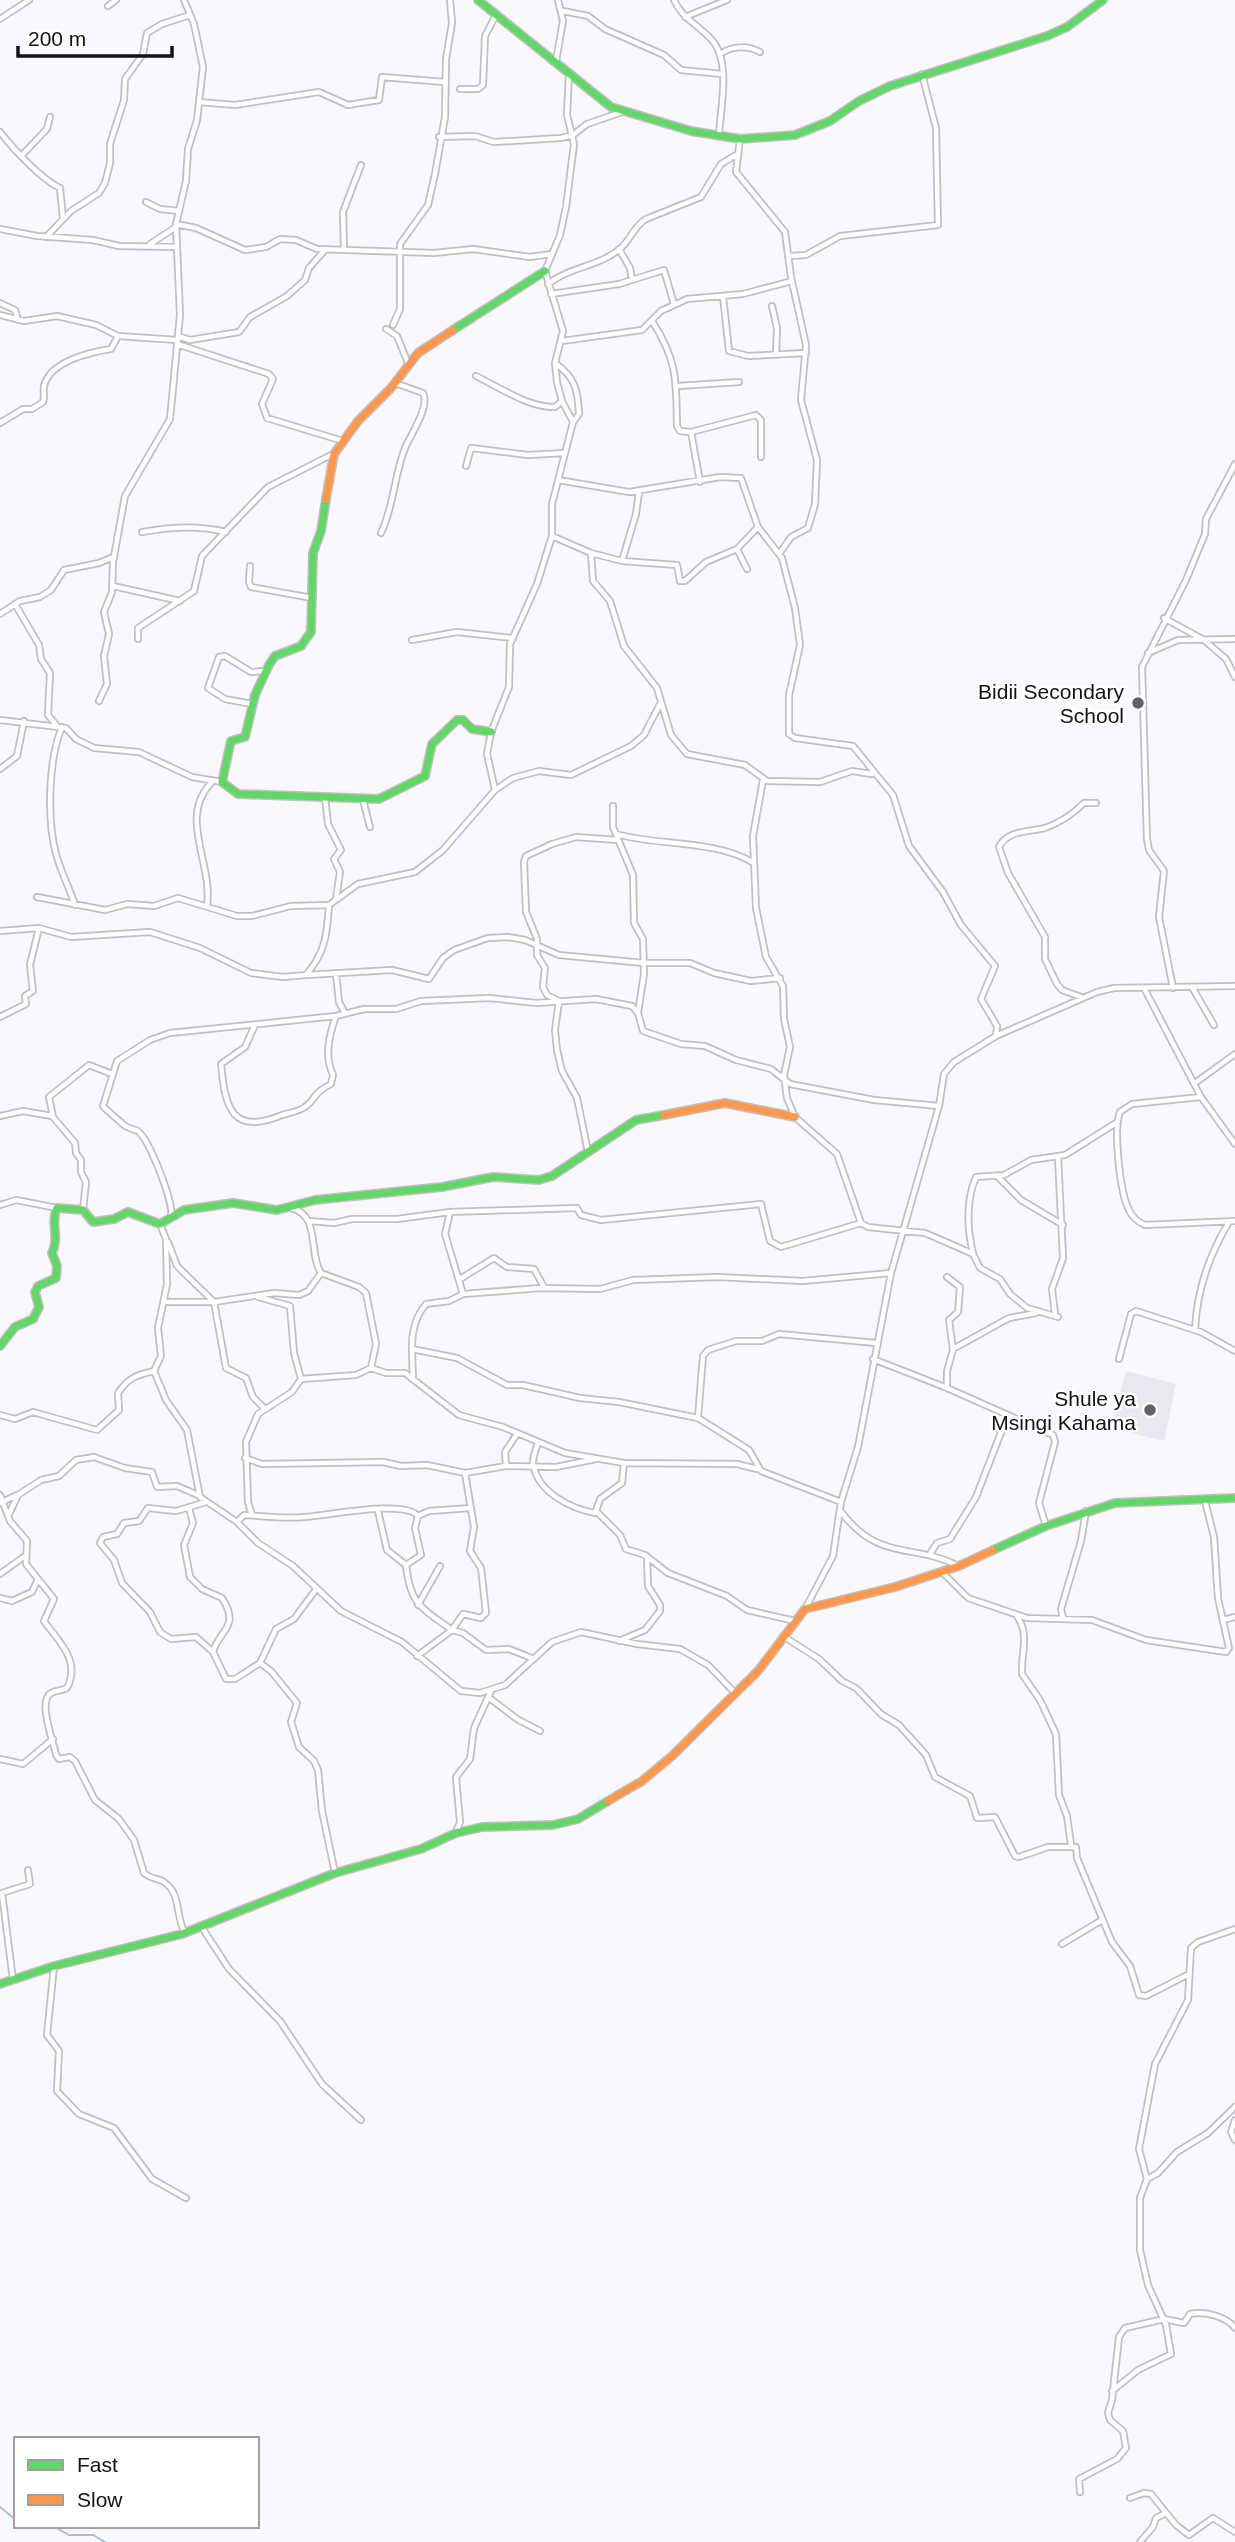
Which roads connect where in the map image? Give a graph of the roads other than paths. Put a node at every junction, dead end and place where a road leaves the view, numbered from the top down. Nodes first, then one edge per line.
1 (29, 0) edge
2 (116, 0) edge
3 (193, 0) edge
4 (450, 0) edge
5 (478, 0) edge
6 (558, 0) edge
7 (674, 0) edge
8 (727, 0) edge
9 (1103, 0) edge
10 (185, 2) edge
11 (108, 6) dead end
12 (563, 11) junction
13 (496, 14) junction
14 (190, 15) junction
15 (685, 17) junction
16 (0, 19) edge
17 (760, 52) dead end
18 (720, 54) junction
19 (556, 61) junction
20 (569, 74) junction
21 (722, 74) junction
22 (922, 74) junction
23 (445, 82) junction
24 (460, 89) dead end
25 (199, 102) junction
26 (622, 112) junction
27 (50, 117) dead end
28 (0, 132) edge
29 (573, 135) junction
30 (439, 137) junction
31 (719, 137) junction
32 (740, 139) junction
33 (22, 155) junction
34 (736, 155) junction
35 (361, 165) dead end
36 (146, 202) dead end
37 (179, 211) junction
38 (63, 220) junction
39 (176, 226) junction
40 (0, 229) edge
41 (46, 237) junction
42 (149, 245) junction
43 (177, 247) junction
44 (619, 249) junction
45 (326, 250) junction
46 (344, 250) junction
47 (399, 250) junction
48 (551, 254) junction
49 (789, 256) junction
50 (545, 271) junction
51 (632, 280) junction
52 (792, 281) junction
53 (548, 284) junction
54 (551, 294) junction
55 (723, 296) junction
56 (0, 303) edge
57 (674, 304) junction
58 (772, 306) dead end
59 (0, 315) edge
60 (18, 320) junction
61 (652, 321) junction
62 (393, 325) dead end
63 (386, 329) dead end
64 (118, 336) junction
65 (177, 340) junction
66 (562, 341) junction
67 (806, 353) junction
68 (776, 355) junction
69 (408, 363) junction
70 (555, 363) junction
71 (476, 376) dead end
72 (739, 382) dead end
73 (395, 383) junction
74 (678, 386) junction
75 (562, 401) junction
76 (573, 422) junction
77 (0, 423) edge
78 (691, 432) junction
79 (343, 441) junction
80 (566, 453) junction
81 (334, 454) junction
82 (761, 457) dead end
83 (1235, 464) edge
84 (466, 466) dead end
85 (558, 480) junction
86 (700, 482) junction
87 (639, 492) junction
88 (758, 527) junction
89 (142, 532) dead end
90 (226, 532) junction
91 (381, 533) dead end
92 (552, 536) junction
93 (737, 549) junction
94 (591, 553) junction
95 (779, 554) junction
96 (114, 556) junction
97 (622, 561) junction
98 (250, 566) dead end
99 (747, 569) dead end
100 (113, 586) junction
101 (312, 598) junction
102 (181, 601) junction
103 (15, 604) junction
104 (0, 614) edge
105 (1164, 618) junction
106 (513, 638) junction
107 (138, 639) dead end
108 (1235, 639) edge
109 (412, 640) dead end
110 (1204, 640) junction
111 (1147, 654) junction
112 (266, 671) junction
113 (1235, 677) edge
114 (99, 701) dead end
115 (252, 704) junction
116 (660, 704) junction
117 (0, 720) edge
118 (24, 721) junction
119 (60, 727) junction
120 (491, 732) junction
121 (0, 769) edge
122 (874, 775) junction
123 (763, 780) junction
124 (212, 782) junction
125 (222, 782) junction
126 (495, 790) junction
127 (325, 796) junction
128 (363, 800) junction
129 (1097, 803) dead end
130 (613, 806) dead end
131 (370, 827) dead end
132 (616, 834) junction
133 (618, 840) junction
134 (753, 863) junction
135 (37, 897) dead end
136 (336, 900) junction
137 (75, 905) junction
138 (207, 905) junction
139 (329, 905) junction
140 (39, 928) junction
141 (0, 931) edge
142 (537, 946) junction
143 (644, 963) junction
144 (337, 974) junction
145 (306, 975) junction
146 (780, 978) junction
147 (1235, 986) edge
148 (1192, 987) junction
149 (1144, 988) junction
150 (1173, 988) junction
151 (1082, 997) junction
152 (559, 1001) junction
153 (345, 1013) junction
154 (638, 1013) junction
155 (336, 1016) junction
156 (0, 1017) edge
157 (255, 1025) junction
158 (1214, 1025) dead end
159 (996, 1036) junction
160 (1235, 1054) edge
161 (112, 1074) junction
162 (785, 1081) junction
163 (1195, 1083) junction
164 (1201, 1097) junction
165 (939, 1106) junction
166 (0, 1116) edge
167 (52, 1117) junction
168 (795, 1117) junction
169 (1117, 1123) junction
170 (1235, 1144) edge
171 (588, 1153) junction
172 (1058, 1157) junction
173 (996, 1176) junction
174 (0, 1205) edge
175 (290, 1207) junction
176 (57, 1208) junction
177 (83, 1210) junction
178 (450, 1212) junction
179 (171, 1216) junction
180 (309, 1221) junction
181 (1232, 1222) edge
182 (861, 1223) junction
183 (160, 1224) junction
184 (1064, 1225) junction
185 (901, 1230) junction
186 (166, 1239) junction
187 (973, 1254) junction
188 (321, 1273) junction
189 (891, 1273) junction
190 (947, 1277) dead end
191 (460, 1279) junction
192 (544, 1288) junction
193 (463, 1294) junction
194 (254, 1296) junction
195 (166, 1302) junction
196 (214, 1302) junction
197 (1036, 1313) junction
198 (1195, 1329) junction
199 (876, 1343) junction
200 (0, 1346) edge
201 (412, 1349) junction
202 (953, 1350) junction
203 (1235, 1351) edge
204 (873, 1359) junction
205 (1119, 1359) dead end
206 (371, 1368) junction
207 (154, 1371) junction
208 (413, 1377) junction
209 (301, 1379) junction
210 (947, 1388) junction
211 (265, 1409) junction
212 (0, 1415) edge
213 (1007, 1417) junction
214 (698, 1418) junction
215 (517, 1434) junction
216 (538, 1443) junction
217 (245, 1458) junction
218 (600, 1459) junction
219 (624, 1463) junction
220 (533, 1465) junction
221 (506, 1466) junction
222 (757, 1469) junction
223 (465, 1473) junction
224 (18, 1494) junction
225 (0, 1495) edge
226 (199, 1495) junction
227 (1235, 1498) edge
228 (1205, 1501) junction
229 (2, 1502) edge
230 (206, 1502) junction
231 (841, 1502) junction
232 (189, 1508) junction
233 (471, 1508) junction
234 (1087, 1510) junction
235 (378, 1511) junction
236 (840, 1512) junction
237 (596, 1513) junction
238 (252, 1515) junction
239 (418, 1516) junction
240 (8, 1517) junction
241 (237, 1522) junction
242 (1046, 1526) junction
243 (930, 1554) junction
244 (26, 1555) junction
245 (647, 1556) junction
246 (406, 1565) junction
247 (440, 1566) dead end
248 (959, 1566) junction
249 (942, 1572) junction
250 (0, 1574) edge
251 (38, 1578) junction
252 (317, 1588) junction
253 (0, 1598) edge
254 (418, 1605) junction
255 (804, 1609) junction
256 (1016, 1615) junction
257 (1235, 1617) edge
258 (1063, 1618) junction
259 (795, 1620) junction
260 (1223, 1620) junction
261 (452, 1630) junction
262 (783, 1636) junction
263 (619, 1641) junction
264 (213, 1652) junction
265 (417, 1656) junction
266 (535, 1660) junction
267 (260, 1663) junction
268 (491, 1691) junction
269 (735, 1693) junction
270 (488, 1697) junction
271 (540, 1731) dead end
272 (53, 1740) junction
273 (0, 1759) edge
274 (456, 1833) junction
275 (1071, 1845) junction
276 (28, 1870) dead end
277 (335, 1873) junction
278 (1102, 1920) junction
279 (201, 1926) junction
280 (1235, 1929) edge
281 (185, 1933) junction
282 (1062, 1944) dead end
283 (54, 1966) junction
284 (1187, 1975) junction
285 (13, 1980) junction
286 (0, 1984) edge
287 (1235, 2108) edge
288 (361, 2120) dead end
289 (1235, 2120) edge
290 (1235, 2140) edge
291 (1147, 2179) junction
292 (186, 2198) dead end
293 (1164, 2319) junction
294 (1235, 2328) edge
295 (1112, 2391) junction
296 (1080, 2492) dead end
297 (1130, 2498) dead end
298 (1166, 2513) junction
299 (1235, 2532) edge
300 (1140, 2542) edge

1 - 16 street
2 - 11 street
3 - 10 street
4 - 23 street
5 - 13 street
6 - 12 street
7 - 15 street
8 - 15 street
9 - 22 street
10 - 14 street
12 - 19 street
12 - 21 street
13 - 19 street
13 - 24 street
14 - 25 street
14 - 38 street
15 - 18 street
17 - 18 street
18 - 21 street
19 - 20 street
20 - 26 street
20 - 29 street
21 - 31 street
22 - 32 street
22 - 49 street
23 - 25 street
23 - 30 street
25 - 37 street
26 - 29 street
26 - 31 street
27 - 33 street
28 - 33 street
29 - 30 street
29 - 48 street
30 - 47 street
31 - 32 street
32 - 34 street
33 - 38 street
34 - 44 street
34 - 49 street
35 - 46 street
36 - 37 street
37 - 39 street
38 - 41 street
39 - 42 street
39 - 43 street
39 - 45 street
40 - 41 street
41 - 42 street
42 - 43 street
43 - 65 street
44 - 51 street
44 - 53 street
45 - 46 street
45 - 65 street
46 - 47 street
47 - 48 street
47 - 62 street
48 - 50 street
49 - 52 street
50 - 53 street
50 - 69 street
51 - 54 street
51 - 57 street
52 - 55 street
52 - 67 street
53 - 54 street
54 - 66 street
55 - 57 street
55 - 68 street
56 - 60 street
57 - 61 street
58 - 68 street
59 - 60 street
60 - 64 street
61 - 66 street
61 - 74 street
63 - 69 street
64 - 65 street
64 - 77 street
65 - 79 street
65 - 96 street
66 - 70 street
67 - 68 street
67 - 95 street
69 - 73 street
70 - 75 street
70 - 76 street
71 - 75 street
72 - 74 street
73 - 79 street
73 - 91 street
74 - 78 street
75 - 76 street
76 - 80 street
78 - 82 street
78 - 86 street
79 - 81 street
80 - 84 street
80 - 85 street
81 - 90 street
81 - 101 street
83 - 105 street
85 - 87 street
85 - 92 street
86 - 87 street
86 - 88 street
87 - 97 street
88 - 93 street
88 - 95 street
89 - 90 street
90 - 102 street
92 - 94 street
92 - 106 street
93 - 97 street
93 - 99 street
94 - 97 street
94 - 116 street
95 - 122 street
96 - 100 street
96 - 103 street
98 - 101 street
100 - 102 street
100 - 114 street
101 - 112 street
102 - 107 street
103 - 104 street
103 - 119 street
105 - 110 street
105 - 111 street
106 - 109 street
106 - 120 street
108 - 110 street
110 - 111 street
110 - 113 street
111 - 150 street
112 - 115 street
112 - 115 street
115 - 125 street
116 - 123 street
116 - 126 street
117 - 118 street
118 - 119 street
118 - 121 street
119 - 124 street
119 - 137 street
120 - 126 street
120 - 128 street
122 - 123 street
122 - 159 street
123 - 134 street
124 - 125 street
124 - 138 street
125 - 127 street
126 - 136 street
127 - 128 street
127 - 136 street
128 - 131 street
129 - 151 street
130 - 132 street
132 - 133 street
132 - 134 street
133 - 142 street
133 - 143 street
134 - 146 street
135 - 137 street
136 - 139 street
137 - 138 street
138 - 139 street
139 - 145 street
140 - 141 street
140 - 145 street
140 - 156 street
142 - 143 street
142 - 144 street
142 - 152 street
143 - 146 street
143 - 154 street
144 - 145 street
144 - 153 street
146 - 162 street
147 - 148 street
148 - 150 street
148 - 158 street
149 - 150 street
149 - 151 street
149 - 163 street
151 - 159 street
152 - 153 street
152 - 154 street
152 - 171 street
153 - 155 street
154 - 162 street
155 - 157 street
155 - 157 street
157 - 161 street
159 - 165 street
160 - 163 street
161 - 167 street
161 - 179 street
162 - 165 street
162 - 168 street
163 - 164 street
164 - 169 street
164 - 170 street
165 - 185 street
166 - 167 street
167 - 177 street
168 - 171 street
168 - 182 street
169 - 172 street
169 - 181 street
171 - 175 street
172 - 173 street
172 - 184 street
173 - 184 street
173 - 187 street
174 - 176 street
175 - 179 street
175 - 180 street
176 - 177 street
176 - 200 street
177 - 183 street
178 - 180 street
178 - 182 street
178 - 191 street
179 - 183 street
180 - 188 street
181 - 198 street
182 - 185 street
183 - 186 street
184 - 197 street
185 - 187 street
185 - 189 street
186 - 195 street
186 - 196 street
187 - 197 street
188 - 194 street
188 - 206 street
189 - 192 street
189 - 199 street
190 - 202 street
191 - 192 street
191 - 193 street
192 - 193 street
193 - 201 street
194 - 196 street
194 - 209 street
195 - 196 street
195 - 207 street
196 - 211 street
197 - 202 street
198 - 203 street
198 - 205 street
199 - 204 street
199 - 214 street
201 - 208 street
201 - 214 street
202 - 210 street
204 - 210 street
204 - 231 street
206 - 208 street
206 - 209 street
207 - 212 street
207 - 226 street
208 - 215 street
209 - 211 street
210 - 213 street
211 - 217 street
213 - 242 street
213 - 243 street
214 - 222 street
215 - 216 street
215 - 221 street
216 - 218 street
216 - 220 street
217 - 223 street
217 - 238 street
218 - 219 street
218 - 220 street
219 - 222 street
219 - 237 street
220 - 221 street
220 - 237 street
221 - 223 street
222 - 231 street
223 - 233 street
224 - 226 street
224 - 229 street
224 - 240 street
225 - 229 street
226 - 230 street
227 - 228 street
228 - 234 street
228 - 260 street
229 - 240 street
230 - 232 street
230 - 241 street
231 - 236 street
232 - 264 street
232 - 264 street
233 - 239 street
233 - 261 street
234 - 242 street
234 - 258 street
235 - 238 street
235 - 239 street
235 - 246 street
236 - 243 street
236 - 255 street
237 - 245 street
238 - 241 street
239 - 246 street
240 - 244 street
241 - 252 street
242 - 248 street
243 - 248 street
244 - 250 street
244 - 251 street
245 - 259 street
245 - 263 street
246 - 254 street
247 - 254 street
248 - 249 street
249 - 255 street
249 - 256 street
251 - 253 street
251 - 272 street
252 - 265 street
252 - 267 street
254 - 261 street
255 - 259 street
256 - 258 street
256 - 275 street
257 - 260 street
258 - 260 street
259 - 262 street
261 - 265 street
261 - 266 street
262 - 269 street
262 - 275 street
263 - 266 street
263 - 269 street
264 - 267 street
265 - 268 street
266 - 268 street
267 - 277 street
268 - 270 street
269 - 274 street
270 - 271 street
270 - 274 street
272 - 273 street
272 - 281 street
274 - 277 street
275 - 278 street
276 - 285 street
277 - 279 street
278 - 282 street
278 - 284 street
279 - 281 street
279 - 288 street
280 - 284 street
281 - 283 street
283 - 285 street
283 - 292 street
284 - 291 street
285 - 286 street
287 - 291 street
289 - 290 street
291 - 293 street
293 - 294 street
293 - 295 street
293 - 295 street
295 - 296 street
297 - 298 street
298 - 299 street
298 - 300 street

